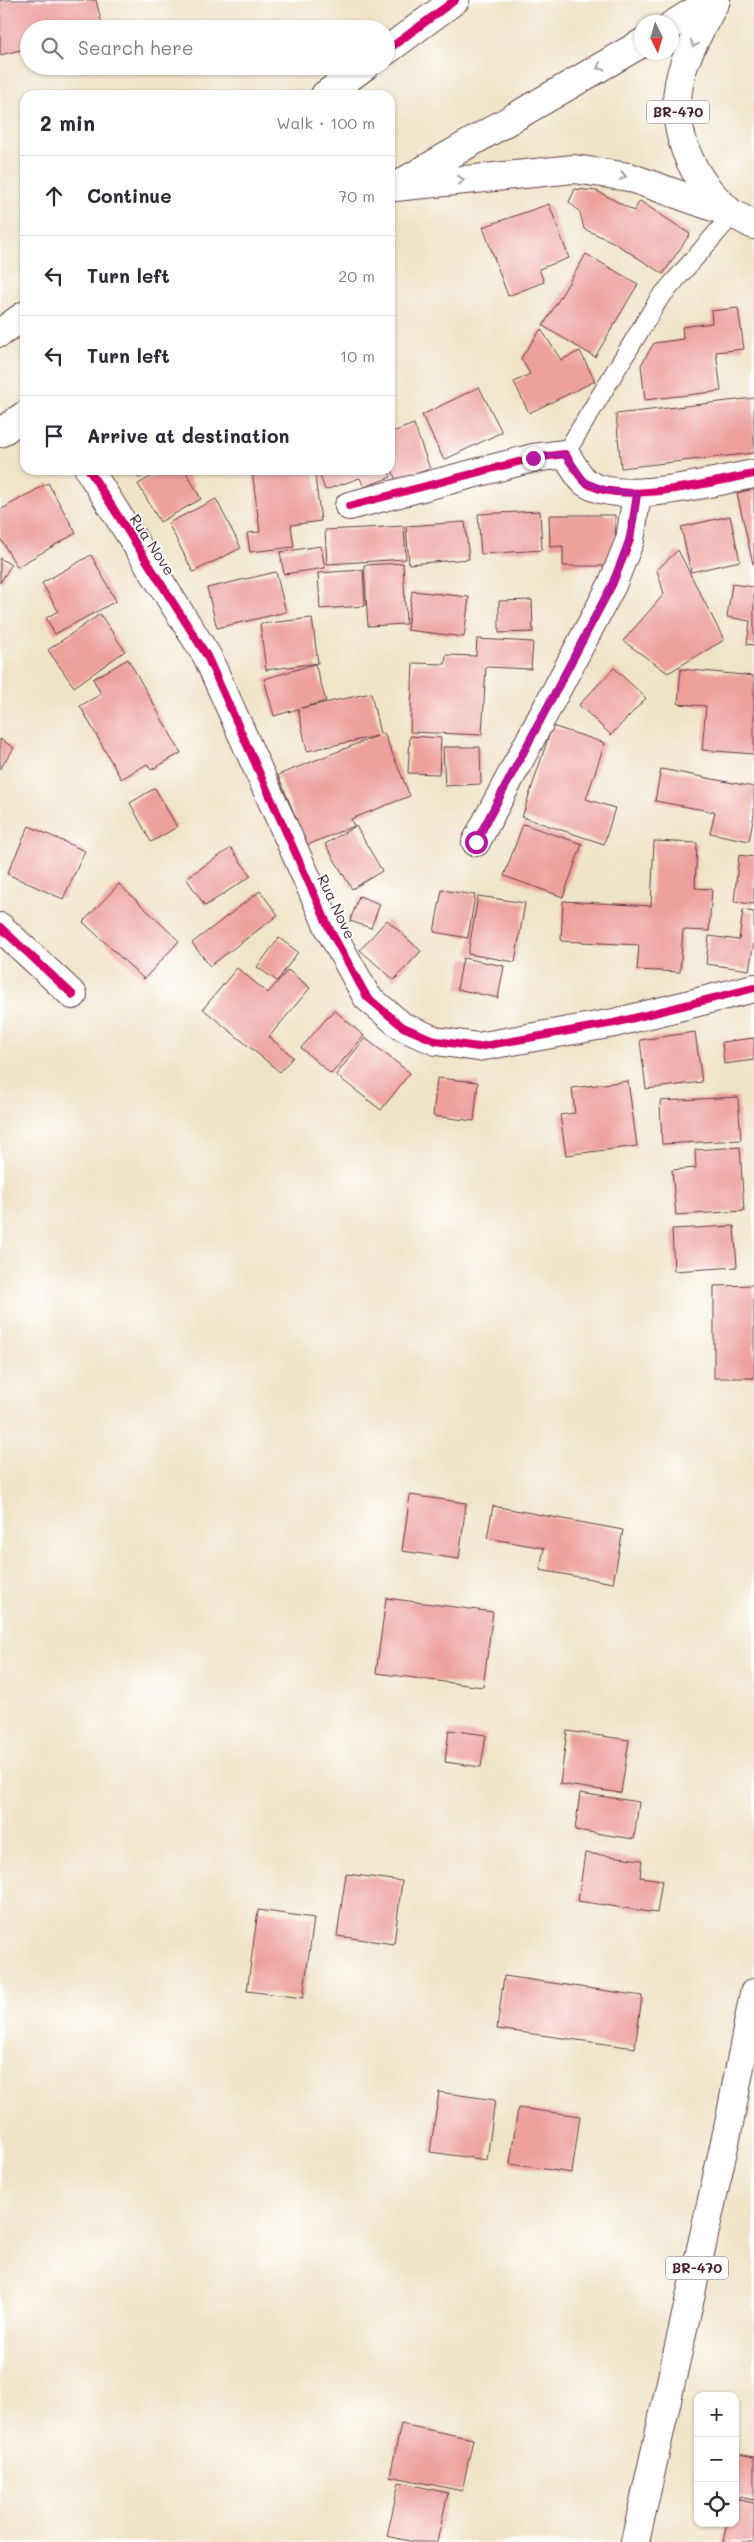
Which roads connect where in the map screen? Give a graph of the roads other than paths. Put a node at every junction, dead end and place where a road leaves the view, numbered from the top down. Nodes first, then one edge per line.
1 (455, 0) edge
2 (714, 0) edge
3 (679, 21) edge
4 (395, 43) edge
5 (634, 47) edge
6 (353, 75) edge
7 (333, 90) edge
8 (395, 187) edge
9 (395, 188) edge
10 (744, 219) edge
11 (754, 238) edge
12 (20, 319) edge
13 (0, 333) edge
14 (20, 419) edge
15 (0, 433) edge
16 (564, 454) junction
17 (754, 474) edge
18 (92, 475) edge
19 (637, 494) junction
20 (349, 506) dead end
21 (476, 842) dead end
22 (0, 926) edge
23 (754, 988) edge
24 (73, 995) dead end
25 (754, 1993) edge
26 (635, 2542) edge

1 - 4 street
2 - 3 street
2 -> 10 street, BR-470
5 -> 8 street
6 - 7 street
9 -> 10 street
10 - 11 street, BR-470
10 - 16 lane
12 - 13 street
14 - 15 street
16 - 19 street
16 - 20 street
17 - 19 street
18 - 23 street, Rua Nove
19 - 21 street
22 - 24 street
25 - 26 street, BR-470

